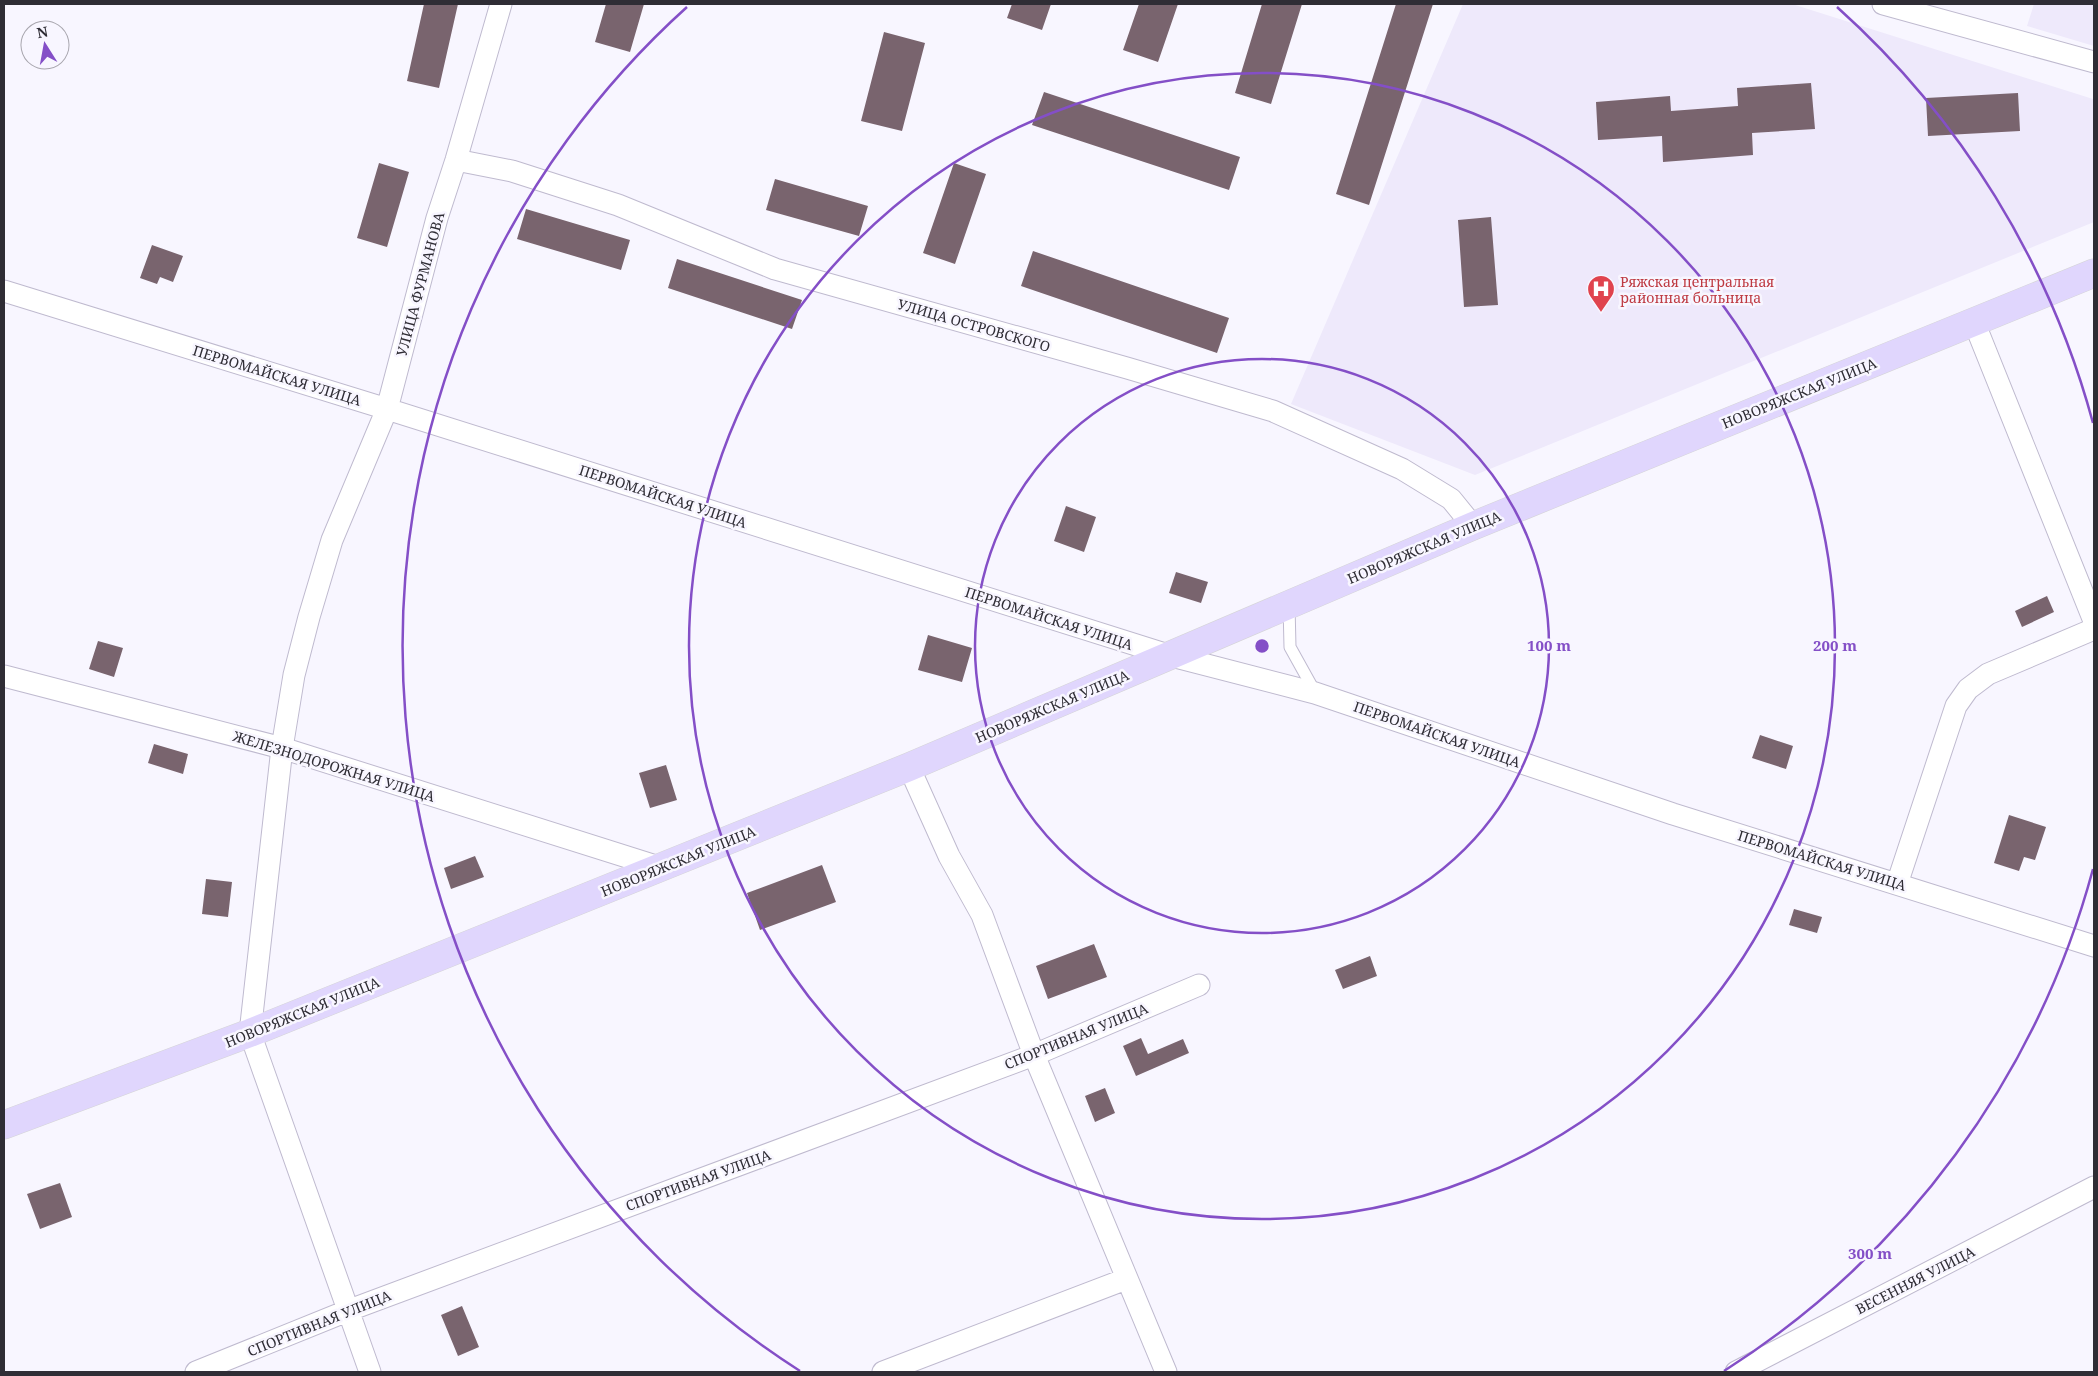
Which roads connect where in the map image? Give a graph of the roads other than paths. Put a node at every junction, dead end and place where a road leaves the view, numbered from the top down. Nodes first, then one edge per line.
1 (501, 4) edge
2 (1883, 4) edge
3 (2094, 62) edge
4 (456, 160) junction
5 (2094, 273) edge
6 (4, 291) edge
7 (1974, 322) junction
8 (387, 409) junction
9 (1473, 526) junction
10 (1289, 605) junction
11 (2094, 621) edge
12 (2094, 629) edge
13 (1168, 655) junction
14 (4, 676) edge
15 (4, 693) edge
16 (1315, 693) junction
17 (282, 748) junction
18 (909, 767) junction
19 (662, 868) junction
20 (1898, 884) junction
21 (2094, 946) edge
22 (1199, 985) dead end
23 (250, 1033) junction
24 (1034, 1054) junction
25 (4, 1125) edge
26 (2094, 1187) edge
27 (1126, 1278) junction
28 (347, 1311) junction
29 (196, 1372) edge
30 (370, 1372) edge
31 (883, 1372) edge
32 (1166, 1372) edge
33 (1736, 1372) edge

1 - 4 street, УЛИЦА ФУРМАНОВА
2 - 3 street
4 - 8 street, УЛИЦА ФУРМАНОВА
4 - 9 street, УЛИЦА ОСТРОВСКОГО
5 - 7 main road, НОВОРЯЖСКАЯ УЛИЦА
6 - 8 street, ПЕРВОМАЙСКАЯ УЛИЦА
7 - 9 main road, НОВОРЯЖСКАЯ УЛИЦА
7 - 11 street
8 - 13 street, ПЕРВОМАЙСКАЯ УЛИЦА
8 - 17 street, УЛИЦА ФУРМАНОВА
9 - 10 main road, НОВОРЯЖСКАЯ УЛИЦА
10 - 13 main road, НОВОРЯЖСКАЯ УЛИЦА
10 - 16 lane
12 - 20 street
13 - 16 street, ПЕРВОМАЙСКАЯ УЛИЦА
13 - 18 main road, НОВОРЯЖСКАЯ УЛИЦА
14 - 15 street
14 - 17 street, ЖЕЛЕЗНОДОРОЖНАЯ УЛИЦА
16 - 20 street, ПЕРВОМАЙСКАЯ УЛИЦА
17 - 19 street, ЖЕЛЕЗНОДОРОЖНАЯ УЛИЦА
17 - 23 street, УЛИЦА ФУРМАНОВА
18 - 19 main road, НОВОРЯЖСКАЯ УЛИЦА
18 - 24 street
19 - 23 main road, НОВОРЯЖСКАЯ УЛИЦА
20 - 21 street, ПЕРВОМАЙСКАЯ УЛИЦА
22 - 24 street, СПОРТИВНАЯ УЛИЦА
23 - 25 main road, НОВОРЯЖСКАЯ УЛИЦА
23 - 28 street
24 - 27 street
24 - 28 street, СПОРТИВНАЯ УЛИЦА
26 - 33 street, ВЕСЕННЯЯ УЛИЦА
27 - 31 street
27 - 32 street
28 - 29 street, СПОРТИВНАЯ УЛИЦА
28 - 30 street

